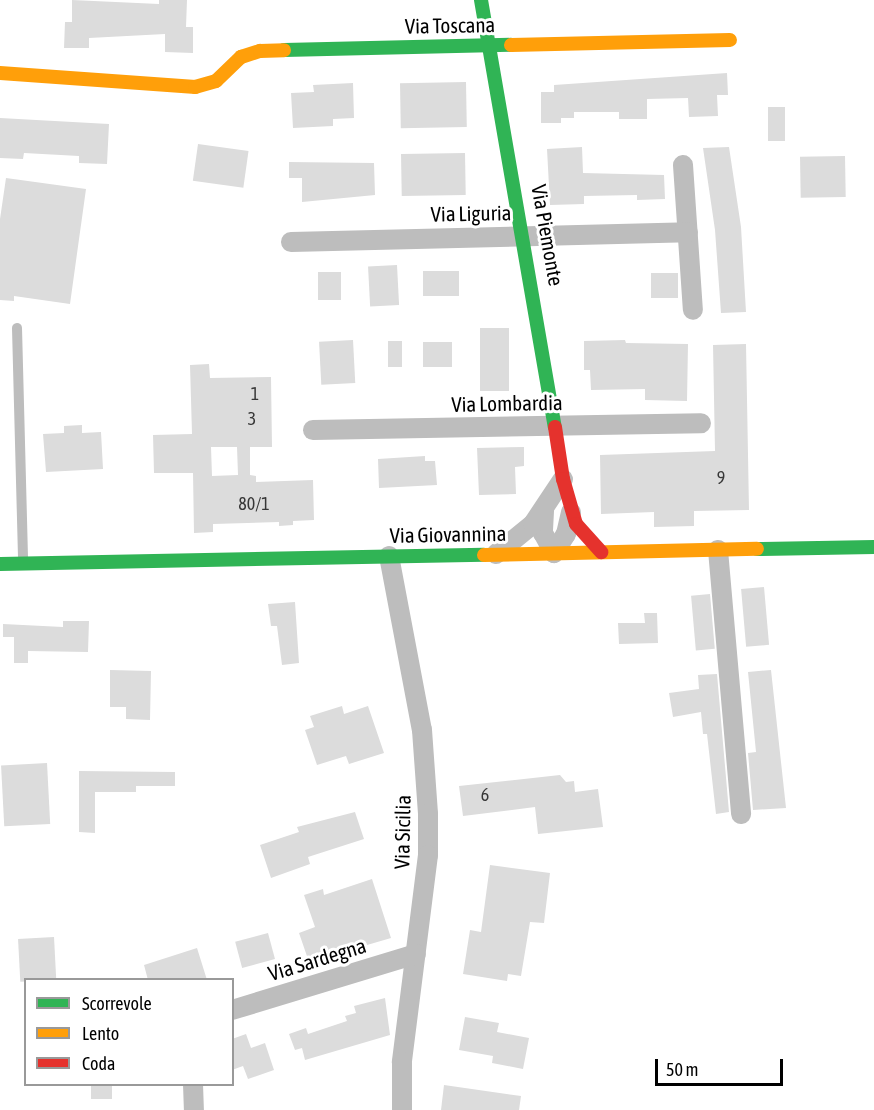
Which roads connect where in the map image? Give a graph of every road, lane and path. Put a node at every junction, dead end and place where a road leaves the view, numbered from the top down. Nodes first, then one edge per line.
1 (481, 0) edge
2 (730, 40) dead end
3 (488, 45) junction
4 (0, 73) edge
5 (683, 165) dead end
6 (688, 232) junction
7 (525, 236) junction
8 (291, 242) dead end
9 (693, 310) dead end
10 (17, 328) dead end
11 (701, 423) dead end
12 (554, 426) junction
13 (313, 430) dead end
14 (563, 479) junction
15 (544, 511) junction
16 (571, 513) junction
17 (874, 547) edge
18 (718, 550) junction
19 (601, 552) junction
20 (554, 553) junction
21 (495, 554) junction
22 (389, 556) junction
23 (23, 563) junction
24 (0, 564) edge
25 (741, 814) dead end
26 (416, 954) junction
27 (234, 1009) edge
28 (193, 1086) edge
29 (194, 1110) edge
30 (402, 1110) edge

1 - 3 street, Via Piemonte
2 - 3 street, Via Toscana
3 - 4 street, Via Toscana
3 - 7 street, Via Piemonte
5 - 6 street
6 - 7 street, Via Liguria
6 - 9 street
7 - 8 street, Via Liguria
7 - 12 street, Via Piemonte
10 - 23 lane
11 - 12 street, Via Lombardia
12 - 13 street, Via Lombardia
12 - 14 street, Via Piemonte
14 - 15 street
14 - 16 street, Via Piemonte
15 - 20 street
15 - 21 street
16 - 19 street, Via Piemonte
16 - 20 street
17 - 18 street, Via Giovannina
18 - 19 street, Via Giovannina
18 - 25 street
19 - 20 street, Via Giovannina
20 - 21 street, Via Giovannina
21 - 22 street, Via Giovannina
22 - 23 street, Via Giovannina
22 - 26 street, Via Sicilia
23 - 24 street, Via Giovannina
26 - 27 street, Via Sardegna
26 - 30 street, Via Sicilia
28 - 29 street

